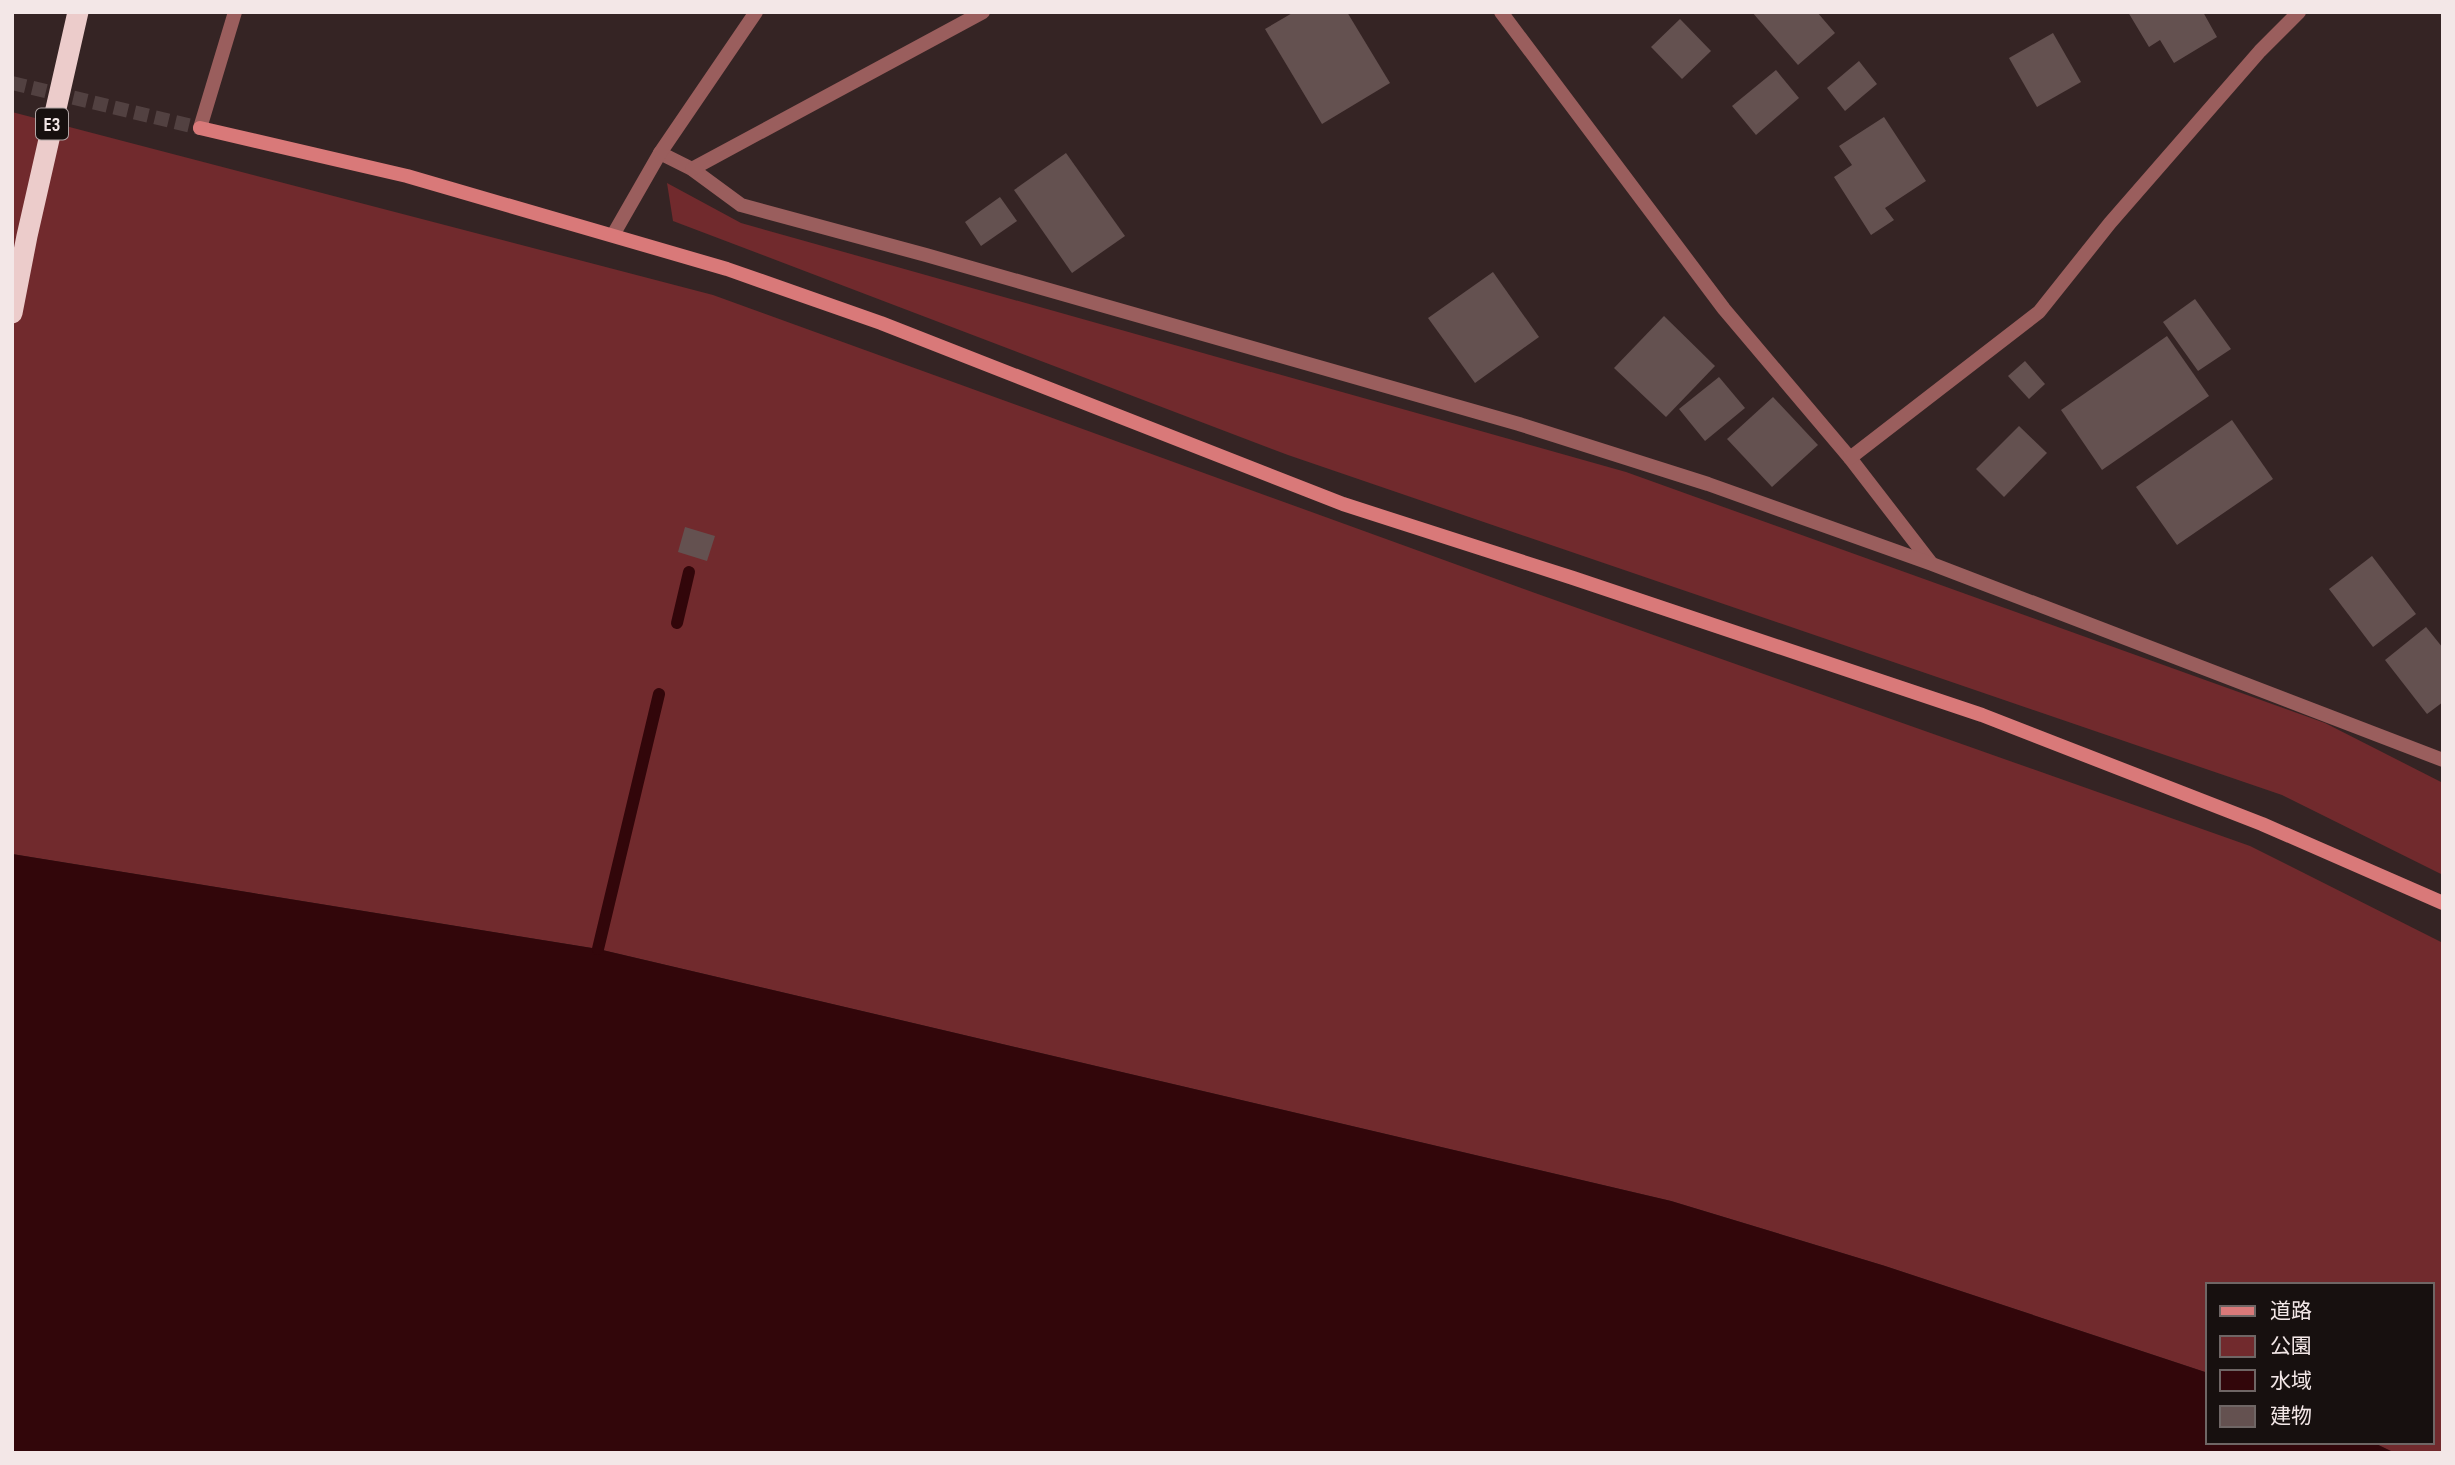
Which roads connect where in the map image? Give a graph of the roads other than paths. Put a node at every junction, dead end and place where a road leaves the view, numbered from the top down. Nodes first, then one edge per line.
1 (78, 12) edge
2 (235, 12) edge
3 (756, 12) edge
4 (983, 12) edge
5 (1501, 12) edge
6 (2299, 12) edge
7 (660, 153) junction
8 (692, 169) junction
9 (614, 235) junction
10 (12, 313) edge
11 (1850, 458) junction
12 (1932, 564) junction
13 (2443, 760) edge
14 (2443, 903) edge

1 - 10 highway, E3
2 - 9 street
3 - 7 street
4 - 8 street
5 - 11 street
6 - 11 street
7 - 8 street
7 - 9 street
8 - 12 street
9 - 14 street
11 - 12 street
12 - 13 street

